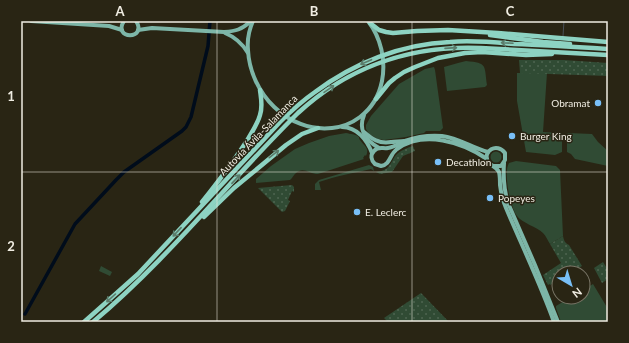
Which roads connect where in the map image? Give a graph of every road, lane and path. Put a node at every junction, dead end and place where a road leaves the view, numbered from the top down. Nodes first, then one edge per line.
1 (32, 21) edge
2 (252, 21) edge
3 (123, 22) edge
4 (137, 22) edge
5 (369, 22) edge
6 (108, 26) junction
7 (152, 28) junction
8 (122, 30) junction
9 (138, 30) junction
10 (448, 30) junction
11 (224, 32) junction
12 (608, 42) edge
13 (601, 49) junction
14 (608, 49) edge
15 (248, 53) junction
16 (586, 54) junction
17 (608, 55) edge
18 (260, 90) junction
19 (376, 99) junction
20 (365, 113) junction
21 (338, 127) junction
22 (318, 128) junction
23 (364, 132) junction
24 (405, 141) junction
25 (382, 148) junction
26 (488, 152) junction
27 (372, 153) junction
28 (390, 157) junction
29 (487, 159) junction
30 (504, 163) junction
31 (494, 166) junction
32 (509, 210) junction
33 (191, 218) junction
34 (187, 231) junction
35 (84, 322) edge
36 (93, 322) edge
37 (554, 322) edge
38 (558, 322) edge

1 - 6 main road
2 - 11 main road
2 - 15 main road
3 - 6 main road
3 - 8 main road
4 - 7 main road
4 - 9 main road
5 - 10 highway
5 - 19 main road
6 - 8 main road
7 - 9 main road
7 - 11 main road
8 - 9 main road
10 - 12 highway
10 - 13 highway
11 - 15 main road
13 - 14 highway, Autovía Ávila-Salamanca
13 -> 33 highway, Autovía Ávila-Salamanca
15 - 18 main road
16 - 17 highway, Autovía Ávila-Salamanca
16 - 19 highway
34 -> 16 highway, Autovía Ávila-Salamanca
18 - 22 main road
18 - 33 highway
19 - 20 main road
20 - 21 main road
20 - 23 main road
21 - 22 main road
21 - 27 main road
34 -> 22 highway
23 - 24 main road
23 - 25 main road
24 - 25 main road
24 - 26 main road
25 - 27 main road
25 - 28 main road
26 - 29 main road
26 - 30 main road
27 - 28 main road
28 - 29 main road
29 - 31 main road
30 - 31 main road
30 - 32 main road
31 - 32 main road
32 - 37 main road
32 - 38 main road
33 -> 35 highway, Autovía Ávila-Salamanca
34 - 36 highway, Autovía Ávila-Salamanca

